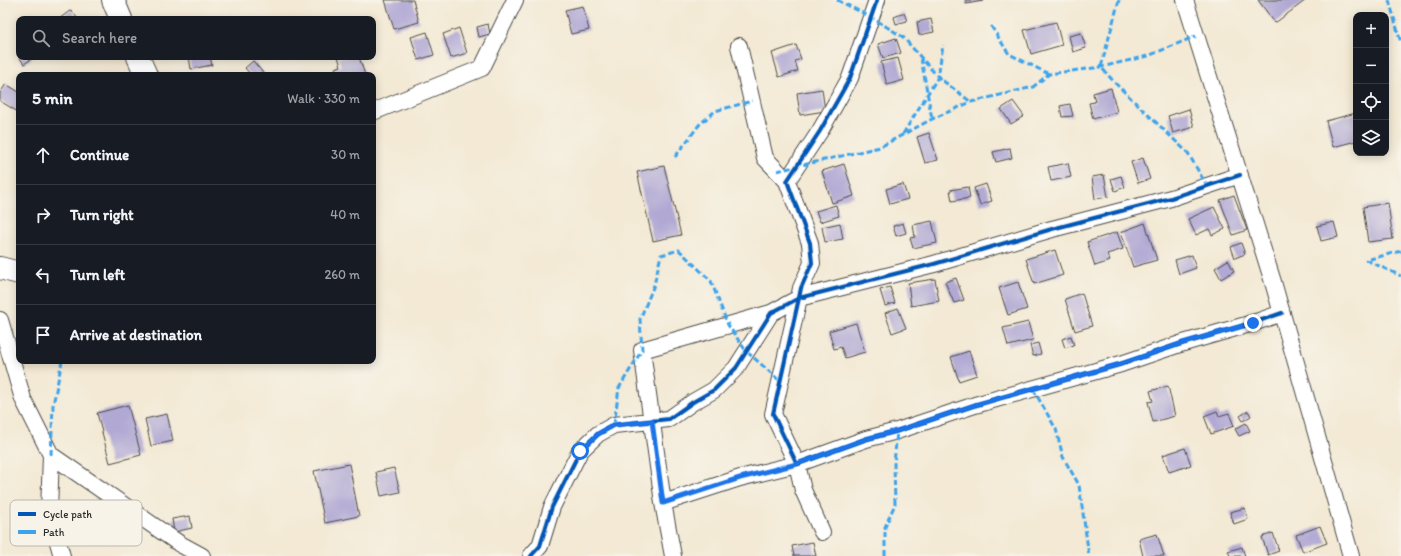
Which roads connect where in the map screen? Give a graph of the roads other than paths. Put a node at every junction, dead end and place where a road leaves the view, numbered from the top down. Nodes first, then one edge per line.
1 (113, 0) edge
2 (515, 0) edge
3 (877, 0) edge
4 (1185, 0) edge
5 (120, 16) edge
6 (739, 46) dead end
7 (139, 60) edge
8 (145, 72) edge
9 (376, 111) edge
10 (1240, 175) junction
11 (787, 181) junction
12 (0, 268) edge
13 (16, 273) edge
14 (799, 298) junction
15 (771, 313) junction
16 (1282, 313) junction
17 (0, 320) edge
18 (652, 421) junction
19 (51, 455) junction
20 (797, 464) junction
21 (49, 500) edge
22 (116, 500) edge
23 (663, 503) junction
24 (142, 518) edge
25 (822, 532) dead end
26 (59, 546) edge
27 (62, 556) edge
28 (202, 556) edge
29 (531, 556) edge
30 (673, 556) edge
31 (1351, 556) edge

1 - 5 street
2 - 9 street
3 - 11 street
4 - 10 street
6 - 11 street
7 - 8 street
10 - 14 street
10 - 16 street
11 - 14 street
12 - 13 street
14 - 15 street
14 - 20 street
15 - 18 street
15 - 18 street
16 - 20 street
16 - 31 street
17 - 19 street
18 - 23 street
18 - 29 street
19 - 21 street
19 - 22 street
20 - 23 street
20 - 25 street
23 - 30 street
24 - 28 street
26 - 27 street

